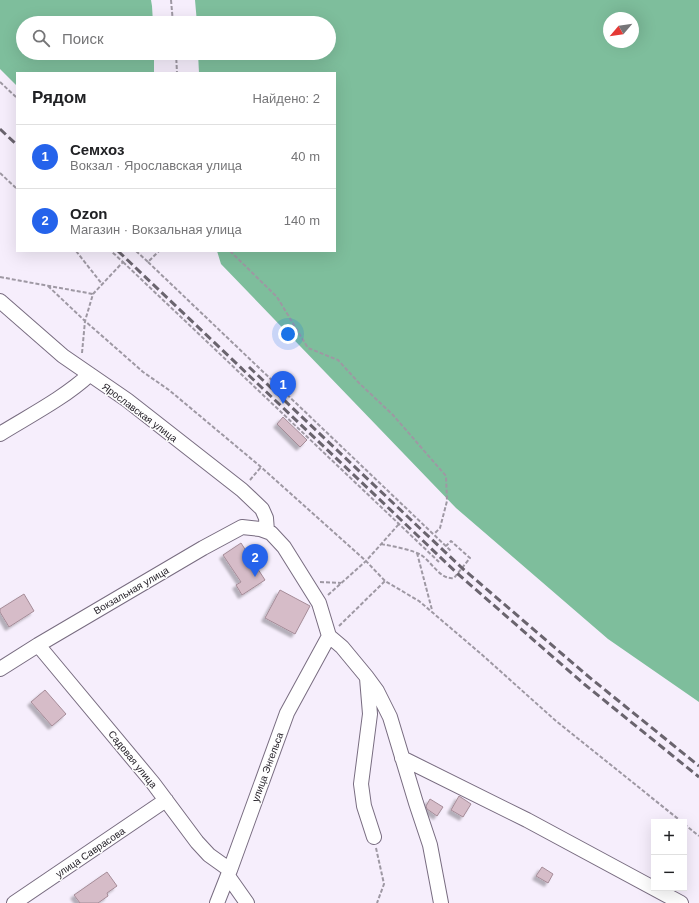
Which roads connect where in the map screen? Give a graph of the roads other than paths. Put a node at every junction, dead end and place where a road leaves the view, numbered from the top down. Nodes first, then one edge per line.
1 (0, 301) edge
2 (87, 373) junction
3 (0, 434) edge
4 (267, 531) junction
5 (329, 636) junction
6 (38, 645) junction
7 (0, 669) edge
8 (366, 676) junction
9 (402, 758) junction
10 (166, 800) junction
11 (374, 837) road end
12 (228, 873) junction
13 (14, 903) edge
14 (217, 903) edge
15 (247, 903) edge
16 (440, 903) edge
17 (681, 903) edge

1 - 2 street, Ярославская улица
2 - 3 street
2 - 4 street, Ярославская улица
4 - 5 street
4 - 6 street, Вокзальная улица
5 - 8 street
5 - 12 street, улица Энгельса
6 - 7 street, Вокзальная улица
6 - 10 street, Садовая улица
8 - 9 street
8 - 11 street
9 - 16 street
9 - 17 street
10 - 12 street, Садовая улица
10 - 13 street, улица Саврасова
12 - 14 street, улица Энгельса
12 - 15 street, Садовая улица

